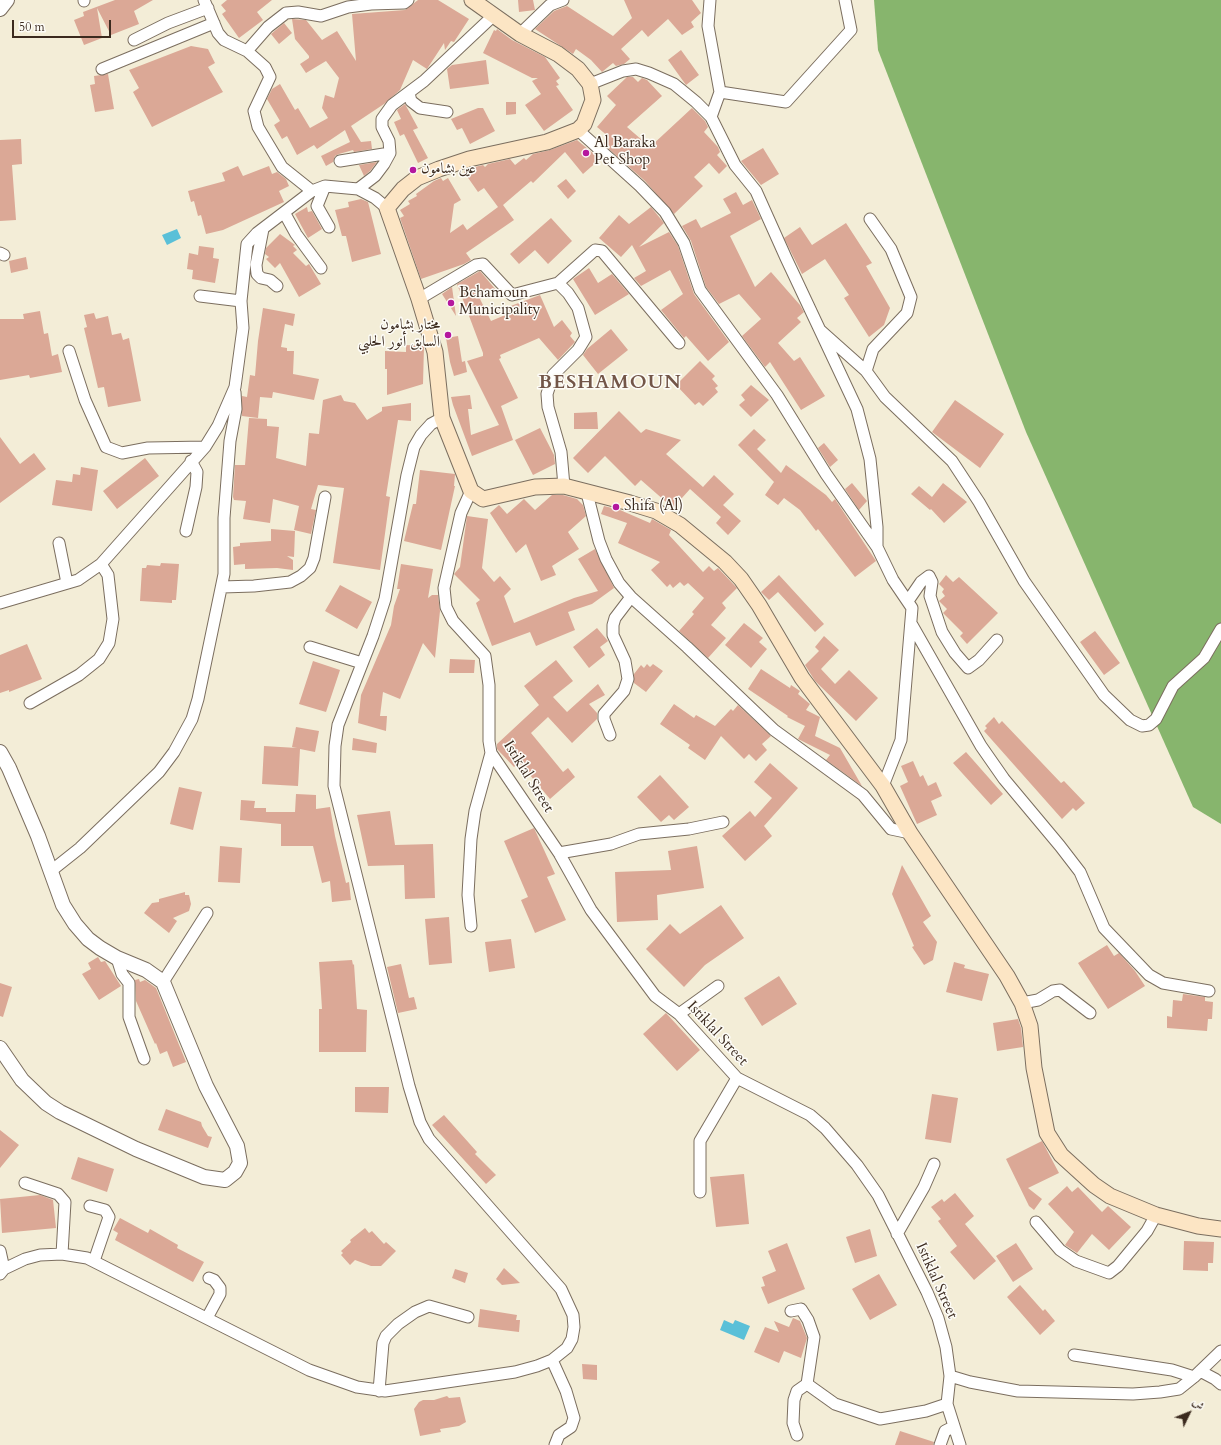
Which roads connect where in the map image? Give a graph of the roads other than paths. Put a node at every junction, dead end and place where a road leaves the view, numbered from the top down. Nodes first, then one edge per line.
1 (7, 0) edge
2 (408, 0) edge
3 (472, 0) edge
4 (562, 0) edge
5 (710, 0) edge
6 (845, 0) edge
7 (551, 3) edge
8 (206, 4) edge
9 (0, 9) edge
10 (493, 16) junction
11 (214, 23) junction
12 (520, 34) junction
13 (134, 40) dead end
14 (247, 51) junction
15 (102, 69) dead end
16 (590, 84) junction
17 (720, 92) junction
18 (409, 93) junction
19 (447, 112) dead end
20 (711, 117) junction
21 (578, 130) junction
22 (390, 154) junction
23 (340, 161) dead end
24 (325, 186) junction
25 (358, 189) junction
26 (312, 191) junction
27 (387, 208) junction
28 (285, 214) junction
29 (870, 220) dead end
30 (330, 227) dead end
31 (263, 229) junction
32 (321, 268) dead end
33 (558, 283) junction
34 (277, 286) dead end
35 (200, 296) dead end
36 (419, 299) junction
37 (241, 301) junction
38 (820, 330) junction
39 (679, 343) dead end
40 (69, 351) dead end
41 (866, 371) junction
42 (235, 387) junction
43 (442, 418) junction
44 (205, 447) junction
45 (191, 461) junction
46 (564, 486) junction
47 (471, 492) junction
48 (587, 493) junction
49 (325, 497) dead end
50 (186, 531) dead end
51 (59, 543) dead end
52 (877, 547) junction
53 (101, 564) junction
54 (67, 583) junction
55 (222, 587) junction
56 (631, 598) junction
57 (908, 601) junction
58 (0, 603) edge
59 (912, 625) junction
60 (1221, 629) edge
61 (997, 640) dead end
62 (310, 647) dead end
63 (362, 663) junction
64 (30, 703) dead end
65 (610, 735) dead end
66 (0, 752) edge
67 (492, 753) junction
68 (883, 786) junction
69 (722, 822) dead end
70 (910, 833) junction
71 (559, 853) junction
72 (51, 871) junction
73 (207, 912) dead end
74 (471, 926) dead end
75 (117, 958) junction
76 (163, 982) junction
77 (718, 986) dead end
78 (1209, 991) dead end
79 (1022, 1003) junction
80 (1090, 1013) dead end
81 (680, 1014) junction
82 (0, 1048) edge
83 (144, 1059) dead end
84 (737, 1078) junction
85 (934, 1164) dead end
86 (25, 1183) dead end
87 (700, 1192) dead end
88 (90, 1206) dead end
89 (1156, 1215) junction
90 (1036, 1222) dead end
91 (1221, 1229) edge
92 (897, 1234) junction
93 (0, 1251) edge
94 (62, 1254) junction
95 (94, 1262) junction
96 (2, 1272) edge
97 (209, 1278) dead end
98 (791, 1311) dead end
99 (468, 1317) dead end
100 (207, 1318) junction
101 (1221, 1351) edge
102 (1074, 1355) dead end
103 (552, 1360) junction
104 (1197, 1374) junction
105 (950, 1376) junction
106 (807, 1384) junction
107 (1221, 1384) edge
108 (379, 1391) junction
109 (948, 1404) junction
110 (953, 1427) junction
111 (797, 1435) dead end
112 (555, 1445) edge
113 (940, 1445) edge
114 (960, 1445) edge

1 - 9 street
2 - 14 street
3 - 10 main road
4 - 7 street
5 - 17 street
6 - 17 street
7 - 12 street
8 - 11 street
8 - 13 street
10 - 12 main road
10 - 18 street
11 - 14 street
11 - 15 street
12 - 16 main road
14 - 26 street
16 - 20 street
16 - 21 main road
17 - 20 street
18 - 19 street
18 - 22 street
20 - 38 street
21 - 27 main road
21 - 52 street
22 - 23 street
22 - 25 street
24 - 25 street
24 - 26 street
24 - 30 street
25 - 27 street
26 - 28 street
27 - 36 main road
28 - 31 street
28 - 32 street
29 - 41 street
31 - 34 street
31 - 37 street
33 - 36 street
33 - 39 street
33 - 46 street
35 - 37 street
36 - 43 main road
37 - 42 street
38 - 41 street
38 - 52 street
40 - 44 street
41 - 60 street
42 - 44 street
42 - 55 street
43 - 47 main road
43 - 63 street
44 - 45 street
45 - 50 street
45 - 53 street
46 - 47 main road
46 - 48 main road
47 - 67 street, Istiklal Street
48 - 56 street
48 - 68 main road
49 - 55 street
51 - 54 street
52 - 57 street
53 - 54 street
53 - 64 street
54 - 58 street
55 - 72 street
56 - 65 street
56 - 70 street
57 - 59 street
57 - 61 street
59 - 68 street
59 - 78 street
62 - 63 street
63 - 103 street
66 - 72 street
67 - 71 street, Istiklal Street
67 - 74 street
68 - 70 main road
69 - 71 street
70 - 79 main road
71 - 81 street, Istiklal Street
72 - 75 street
73 - 76 street
75 - 76 street
75 - 83 street
76 - 82 street
77 - 81 street
79 - 80 street
79 - 89 main road
81 - 84 street, Istiklal Street
84 - 87 street
84 - 92 street, Istiklal Street
85 - 92 street
86 - 94 street
88 - 95 street
89 - 90 street
89 - 91 main road
92 - 105 street, Istiklal Street
93 - 96 street
94 - 95 street
94 - 96 street
95 - 100 street
97 - 100 street
98 - 106 street
99 - 108 street
100 - 108 street
101 - 104 street
102 - 104 street
103 - 108 street
103 - 112 street
104 - 105 street
104 - 107 street
105 - 109 street, Istiklal Street
106 - 109 street
106 - 111 street
109 - 110 street, Istiklal Street
110 - 113 street
110 - 114 street, Istiklal Street

